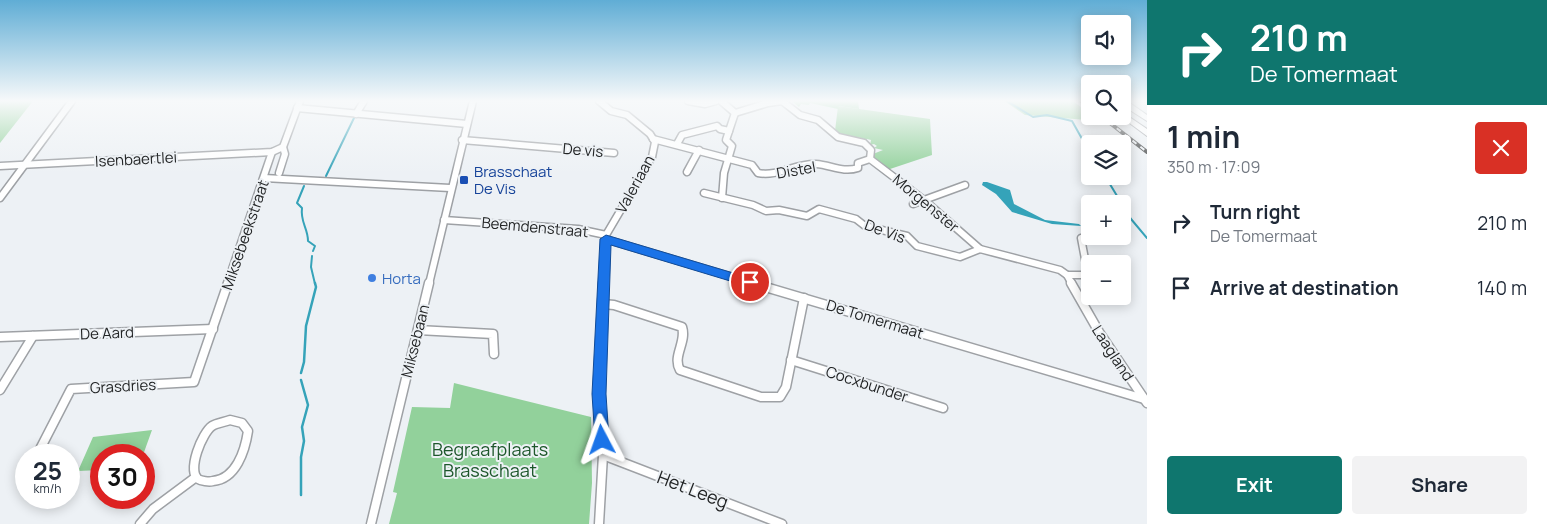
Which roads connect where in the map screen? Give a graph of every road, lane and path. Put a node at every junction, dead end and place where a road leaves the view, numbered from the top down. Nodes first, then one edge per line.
1 (53, 125) edge
2 (291, 125) edge
3 (466, 125) edge
4 (638, 125) edge
5 (731, 125) edge
6 (824, 125) edge
7 (729, 131) junction
8 (653, 139) junction
9 (462, 140) junction
10 (676, 144) junction
11 (283, 147) junction
12 (699, 150) junction
13 (272, 152) junction
14 (614, 153) dead end
15 (730, 158) junction
16 (870, 159) junction
17 (24, 164) junction
18 (0, 166) edge
19 (687, 172) dead end
20 (279, 173) dead end
21 (264, 178) junction
22 (965, 186) dead end
23 (450, 188) junction
24 (704, 193) dead end
25 (0, 198) edge
26 (722, 198) junction
27 (924, 200) junction
28 (913, 204) dead end
29 (444, 220) junction
30 (606, 237) junction
31 (1083, 245) edge
32 (980, 249) junction
33 (1067, 275) junction
34 (804, 298) junction
35 (603, 304) junction
36 (213, 329) junction
37 (418, 330) junction
38 (33, 336) junction
39 (0, 337) edge
40 (494, 354) dead end
41 (791, 360) junction
42 (0, 390) edge
43 (1146, 401) edge
44 (943, 408) dead end
45 (43, 444) edge
46 (603, 455) junction
47 (196, 477) junction
48 (140, 524) edge
49 (371, 524) edge
50 (599, 524) edge
51 (782, 524) edge

1 - 17 street
2 - 11 street, Miksebeekstraat
3 - 9 street, Miksebaan
4 - 8 street, Valeriaan
5 - 7 street
6 - 16 street
7 - 10 street
7 - 15 street
8 - 10 street, Distel
8 - 30 street, Valeriaan
9 - 14 street, De vis
9 - 23 street, Miksebaan
10 - 12 street, Distel
11 - 13 street
11 - 20 street, Miksebeekstraat
12 - 15 street, Distel
12 - 19 street
13 - 17 street, Isenbaertlei
13 - 21 street, Miksebeekstraat
15 - 16 street, Distel
15 - 26 street
16 - 27 street, Morgenster
17 - 18 street, Isenbaertlei
17 - 25 street
21 - 23 street
21 - 36 street, Miksebeekstraat
22 - 27 street
23 - 29 street, Miksebaan
24 - 26 street, De Vis
26 - 32 street, De Vis
27 - 28 street
27 - 32 street, Morgenster
29 - 30 street, Beemdenstraat
29 - 37 street, Miksebaan
30 - 34 street, De Tomermaat
30 - 35 street, Beemdenstraat
31 - 33 street
32 - 33 street
33 - 43 street, Laagland
34 - 41 street
34 - 43 street, De Tomermaat
35 - 41 street
35 - 46 street, Beemdenstraat
36 - 38 street, De Aard
36 - 45 street, Grasdries
37 - 40 street
37 - 49 street, Miksebaan
38 - 39 street, De Aard
38 - 42 street
41 - 44 street, Cocxbunder
46 - 50 street, Beemdenstraat
46 - 51 street, Het Leeg
47 - 47 street
47 - 48 street

